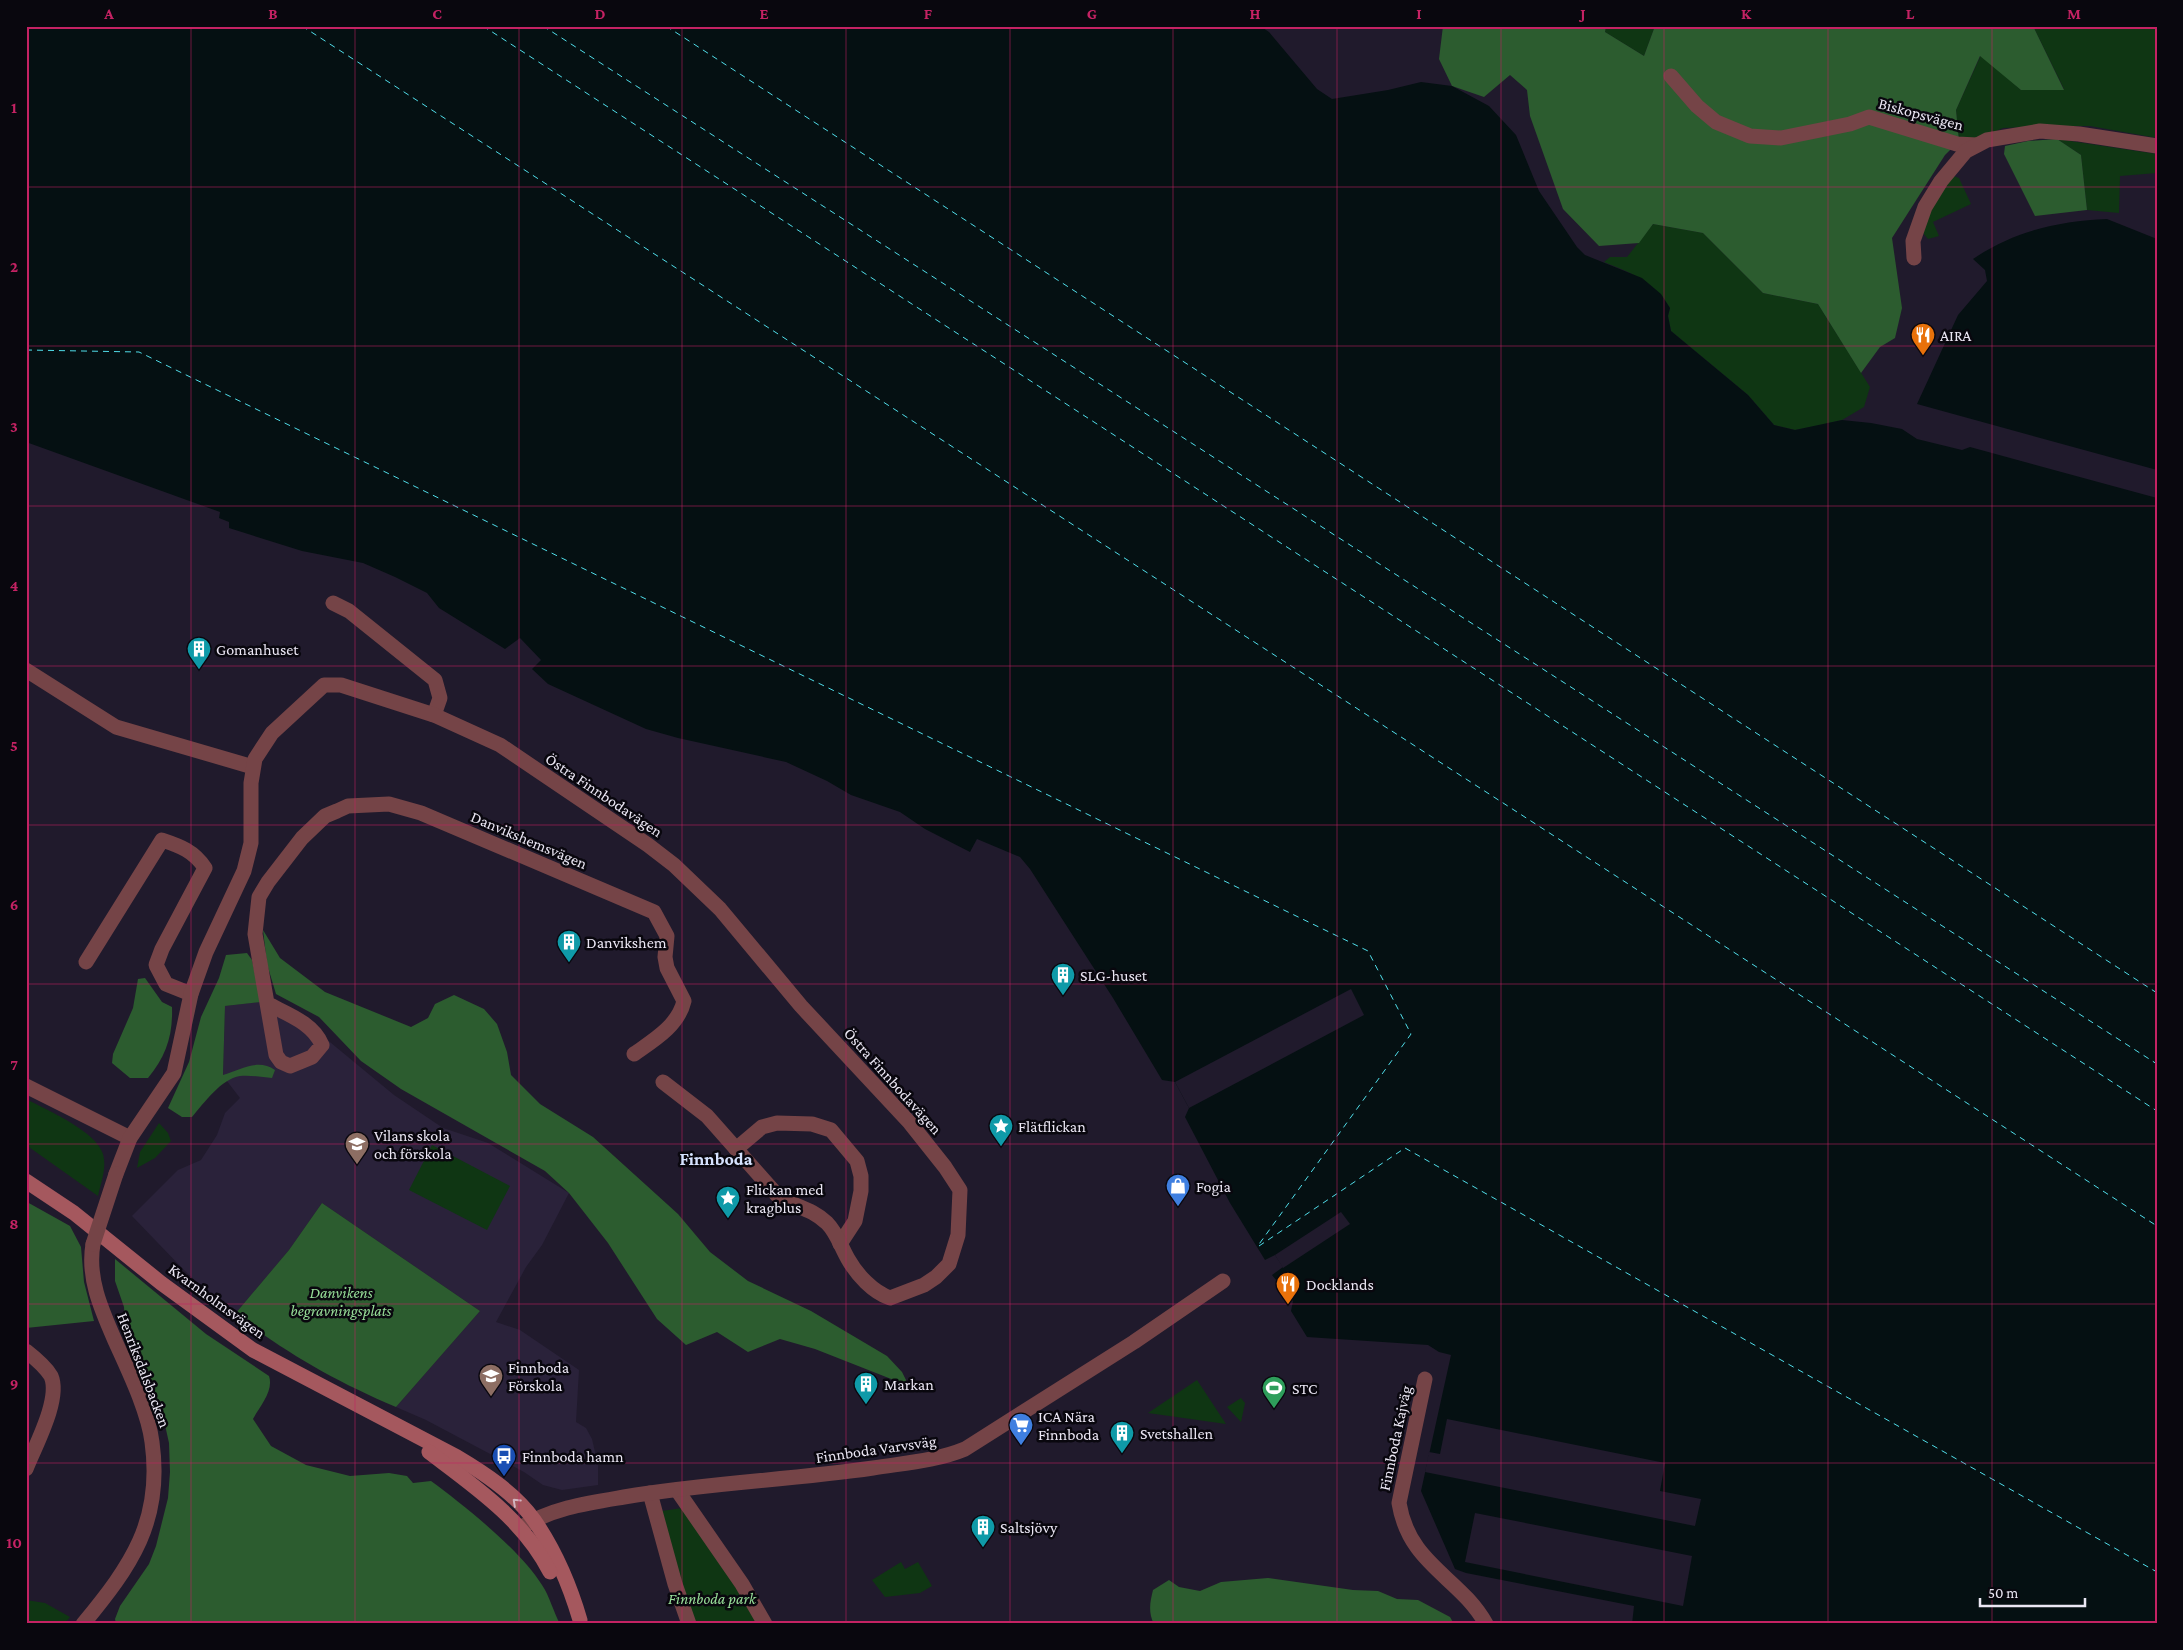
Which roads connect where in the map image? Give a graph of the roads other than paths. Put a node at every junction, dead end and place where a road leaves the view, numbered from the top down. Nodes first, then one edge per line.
1 (1672, 76) dead end
2 (1977, 145) junction
3 (2157, 146) edge
4 (1914, 258) dead end
5 (333, 603) dead end
6 (26, 670) edge
7 (434, 715) junction
8 (254, 767) junction
9 (236, 889) junction
10 (259, 897) junction
11 (86, 962) dead end
12 (191, 994) junction
13 (268, 1004) dead end
14 (634, 1054) dead end
15 (663, 1082) dead end
16 (26, 1086) edge
17 (130, 1138) junction
18 (736, 1149) junction
19 (26, 1181) edge
20 (840, 1244) junction
21 (1223, 1281) dead end
22 (26, 1351) edge
23 (1425, 1379) dead end
24 (399, 1429) junction
25 (26, 1469) edge
26 (677, 1490) junction
27 (650, 1492) junction
28 (534, 1520) junction
29 (520, 1528) junction
30 (582, 1622) edge
31 (83, 1624) edge
32 (689, 1624) edge
33 (765, 1624) edge
34 (1486, 1624) edge

1 - 2 street, Biskopsvägen
2 - 3 street, Biskopsvägen
2 - 4 street, Biskopsvägen
5 - 7 street
6 - 8 street
7 - 8 street, Östra Finnbodavägen
7 - 20 street, Östra Finnbodavägen
8 - 9 street
9 - 10 street
9 - 12 street
10 - 13 street, Danvikshemsvägen
10 - 14 street, Danvikshemsvägen
11 - 12 street
12 - 17 street
15 - 18 street, Östra Finnbodavägen
16 - 17 street
17 - 31 street, Henriksdalsbacken, bridge
18 - 20 street, Östra Finnbodavägen
18 - 20 street
19 - 24 street, Kvarnholmsvägen
21 - 26 street, Finnboda Varvsväg
22 - 25 street
23 - 34 street, Finnboda Kajväg
28 -> 24 street, Kvarnholmsvägen
24 - 29 street, Kvarnholmsvägen
26 - 27 street, Finnboda Varvsväg
26 - 33 street
27 - 28 street, Finnboda Varvsväg
27 - 32 street
28 - 29 street, Finnboda Varvsväg
28 - 30 street, Kvarnholmsvägen
29 - 30 street, Kvarnholmsvägen

